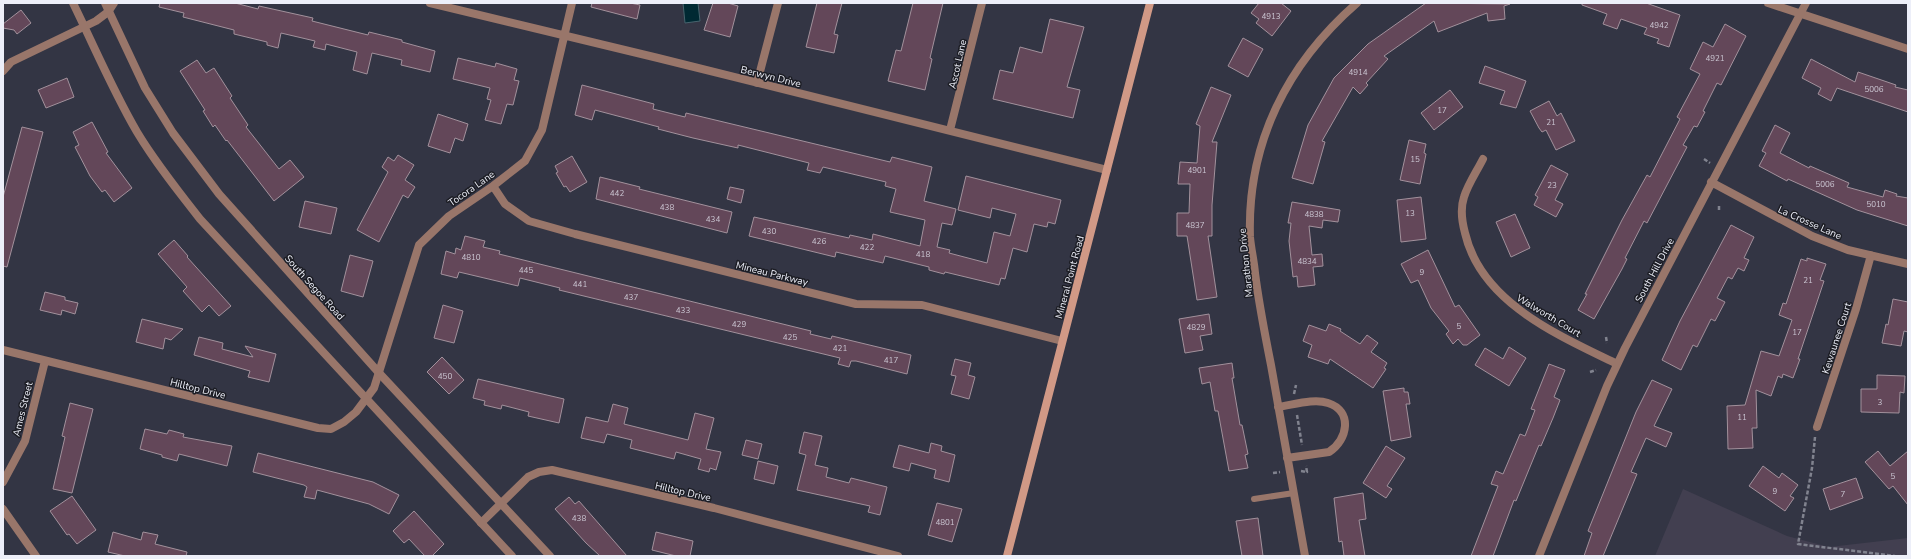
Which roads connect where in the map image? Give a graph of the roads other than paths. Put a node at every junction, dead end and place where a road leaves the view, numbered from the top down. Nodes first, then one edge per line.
1 (73, 3) edge
2 (105, 3) edge
3 (114, 3) edge
4 (430, 3) edge
5 (572, 3) edge
6 (778, 3) edge
7 (982, 3) edge
8 (1150, 3) edge
9 (1357, 3) edge
10 (1768, 3) edge
11 (1806, 3) edge
12 (108, 12) junction
13 (1800, 14) junction
14 (85, 26) junction
15 (564, 36) junction
16 (1908, 49) edge
17 (3, 71) edge
18 (757, 84) junction
19 (950, 130) junction
20 (1483, 159) dead end
21 (1107, 170) junction
22 (1711, 182) junction
23 (493, 186) junction
24 (1871, 255) junction
25 (1908, 264) edge
26 (1062, 341) junction
27 (3, 350) edge
28 (45, 361) junction
29 (1617, 364) junction
30 (380, 374) junction
31 (374, 388) joint
32 (367, 400) junction
33 (1278, 407) junction
34 (1817, 427) road end
35 (1287, 458) junction
36 (3, 482) edge
37 (1294, 493) junction
38 (1254, 500) dead end
39 (502, 504) junction
40 (3, 509) edge
41 (481, 523) junction
42 (36, 556) edge
43 (512, 556) edge
44 (550, 556) edge
45 (898, 556) edge
46 (1007, 556) edge
47 (1305, 556) edge
48 (1538, 556) edge

1 - 14 street
2 - 12 street, South Segoe Road
3 - 12 street
4 - 15 street, Berwyn Drive
5 - 15 street, Tocora Lane
6 - 18 street
7 - 19 street, Ascot Lane
8 - 21 main road, Mineral Point Road
9 - 33 street, Marathon Drive
10 - 13 street
11 - 13 street, South Hill Drive
12 - 14 street
12 - 30 street, South Segoe Road
13 - 16 street
13 - 22 street, South Hill Drive
14 - 17 street
14 - 32 street
15 - 18 street, Berwyn Drive
15 - 23 street, Tocora Lane
18 - 19 street, Berwyn Drive
19 - 21 street, Berwyn Drive
20 - 29 street, Walworth Court
21 - 26 main road, Mineral Point Road
22 - 24 street, La Crosse Lane
22 - 29 street, South Hill Drive
23 - 26 street, Mineau Parkway
23 - 30 street, Tocora Lane
24 - 25 street, La Crosse Lane
24 - 34 street, Kewaunee Court
26 - 46 main road, Mineral Point Road
27 - 28 street, Hilltop Drive
28 - 32 street, Hilltop Drive
28 - 36 street, Ames Street
29 - 48 street, South Hill Drive
30 - 31 street, Tocora Lane
30 - 39 street, South Segoe Road
31 - 32 street, Hilltop Drive
32 - 41 street
33 - 35 street, Marathon Drive
33 - 35 street
35 - 37 street, Marathon Drive
37 - 38 lane
37 - 47 street, Marathon Drive
39 - 41 street, Hilltop Drive
39 - 44 street, South Segoe Road
39 - 45 street, Hilltop Drive
40 - 42 street
41 - 43 street

